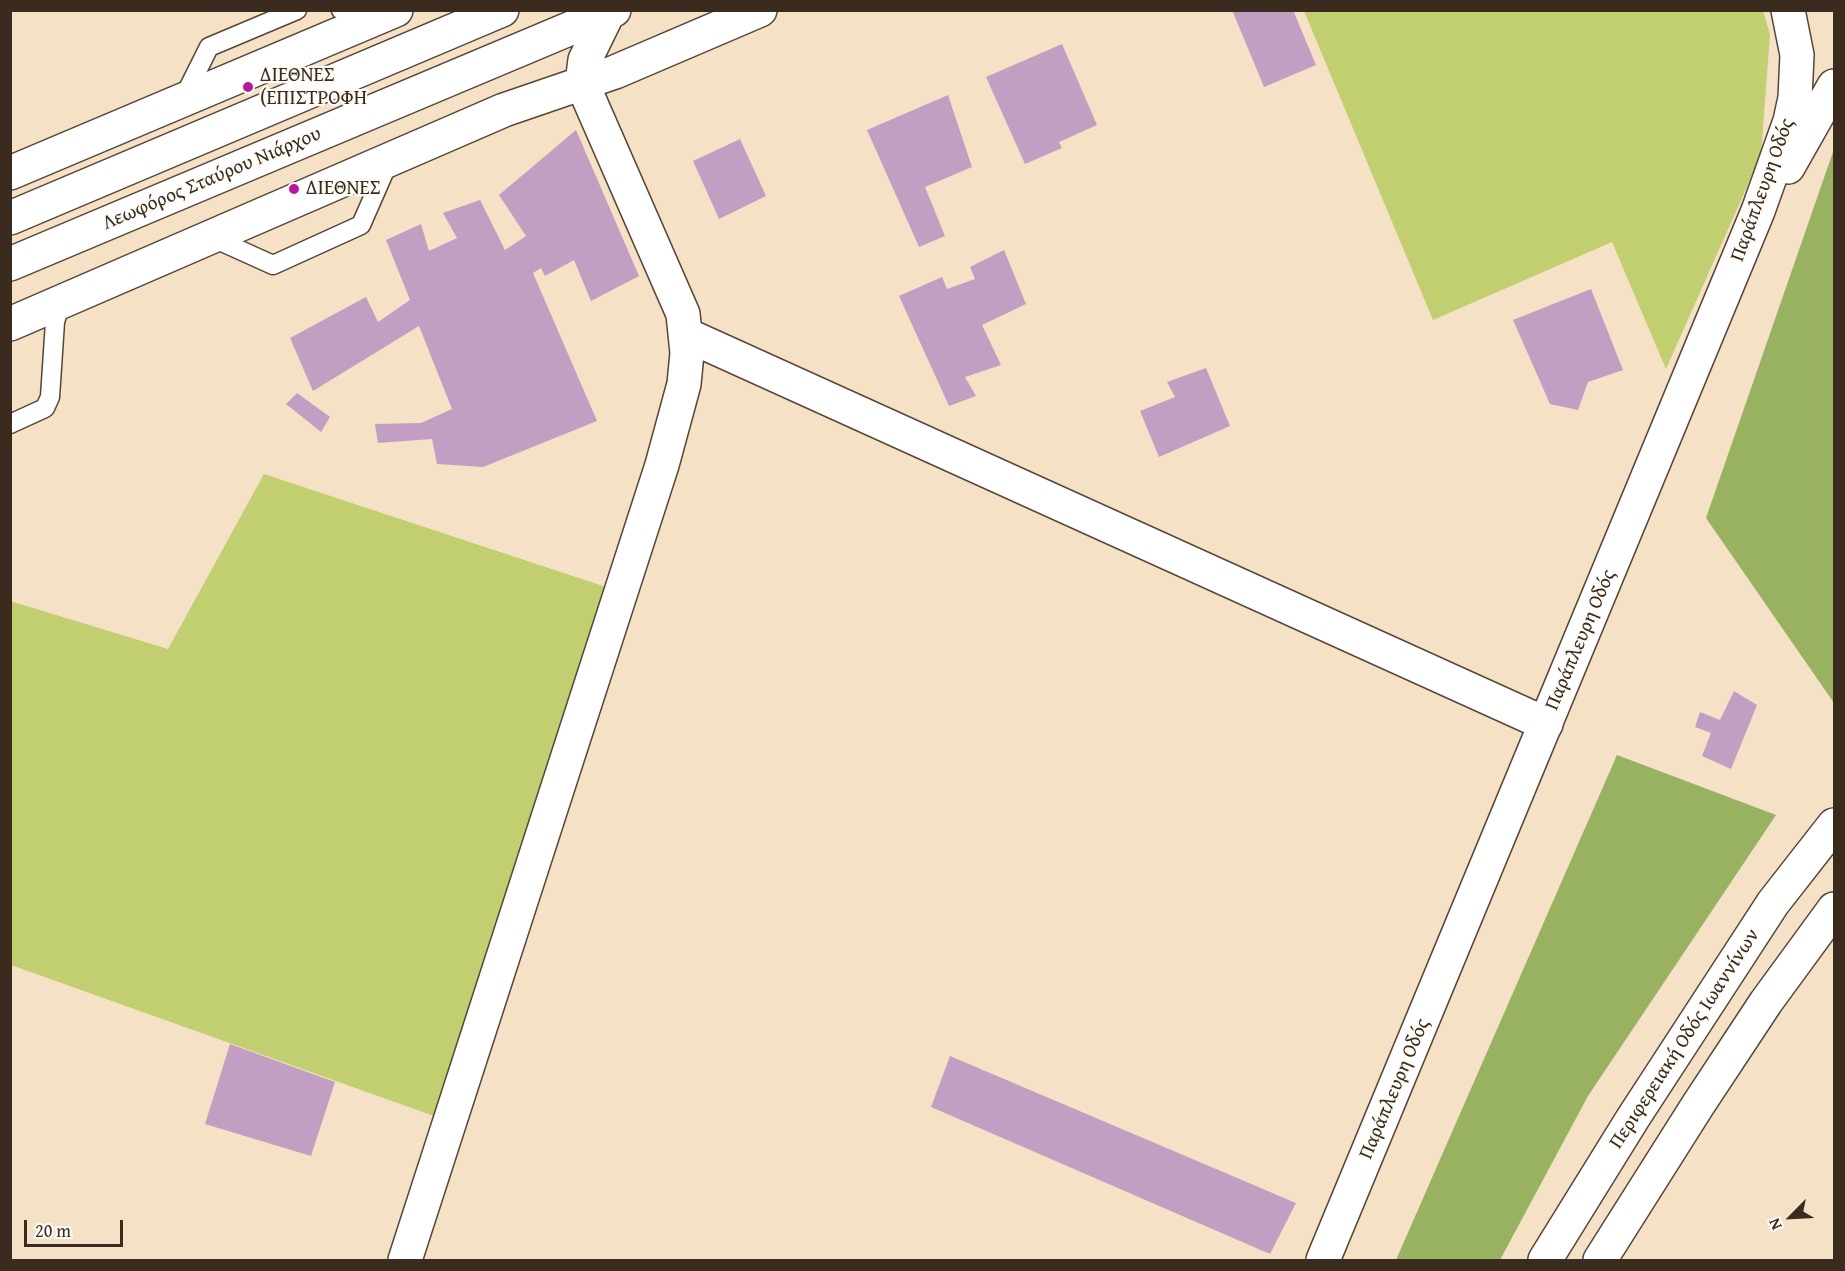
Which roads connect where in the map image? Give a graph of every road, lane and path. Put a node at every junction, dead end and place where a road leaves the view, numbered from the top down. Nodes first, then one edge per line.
1 (297, 10) edge
2 (502, 10) edge
3 (760, 10) edge
4 (1788, 10) edge
5 (611, 12) edge
6 (369, 14) edge
7 (582, 83) junction
8 (1834, 86) edge
9 (182, 100) junction
10 (389, 160) junction
11 (10, 173) edge
12 (1767, 187) junction
13 (10, 218) edge
14 (211, 237) junction
15 (10, 264) edge
16 (61, 301) junction
17 (10, 324) edge
18 (687, 335) junction
19 (10, 424) edge
20 (1546, 724) junction
21 (1834, 825) edge
22 (1834, 909) edge
23 (405, 1260) edge
24 (1323, 1260) edge
25 (1545, 1260) edge
26 (1600, 1260) edge

1 - 9 lane
2 - 13 main road
3 - 7 main road
4 - 12 main road, Παράπλευρη Οδός
5 - 7 main road
5 - 15 main road, Λεωφόρος Σταύρου Νιάρχου
6 - 9 main road
7 - 10 main road
7 - 18 main road
8 - 12 main road
9 - 11 main road
10 - 14 main road
10 - 14 lane
12 - 20 main road, Παράπλευρη Οδός
14 - 16 main road
16 - 17 main road
16 - 19 lane
18 - 20 main road
18 - 23 main road
20 - 24 main road, Παράπλευρη Οδός
21 - 25 main road, Περιφερειακή Οδός Ιωαννίνων
22 - 26 main road

